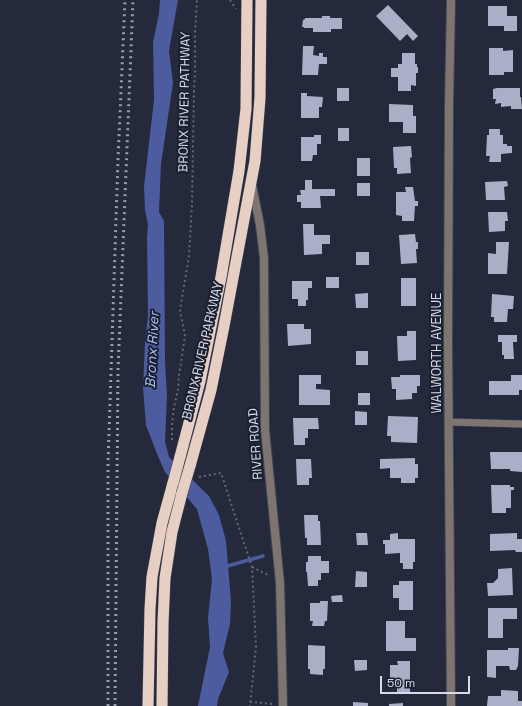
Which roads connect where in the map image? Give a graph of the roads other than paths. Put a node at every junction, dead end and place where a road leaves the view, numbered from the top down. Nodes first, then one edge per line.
1 (247, 0) edge
2 (261, 0) edge
3 (451, 0) edge
4 (251, 181) junction
5 (449, 422) junction
6 (522, 424) edge
7 (148, 706) edge
8 (162, 706) edge
9 (283, 706) edge
10 (451, 706) edge

1 - 7 highway, BRONX RIVER PARKWAY, bridge
2 - 4 highway, BRONX RIVER PARKWAY
3 - 5 street, WALWORTH AVENUE
4 - 8 highway, BRONX RIVER PARKWAY, bridge
4 - 9 street, RIVER ROAD
5 - 6 lane
5 - 10 street, WALWORTH AVENUE

